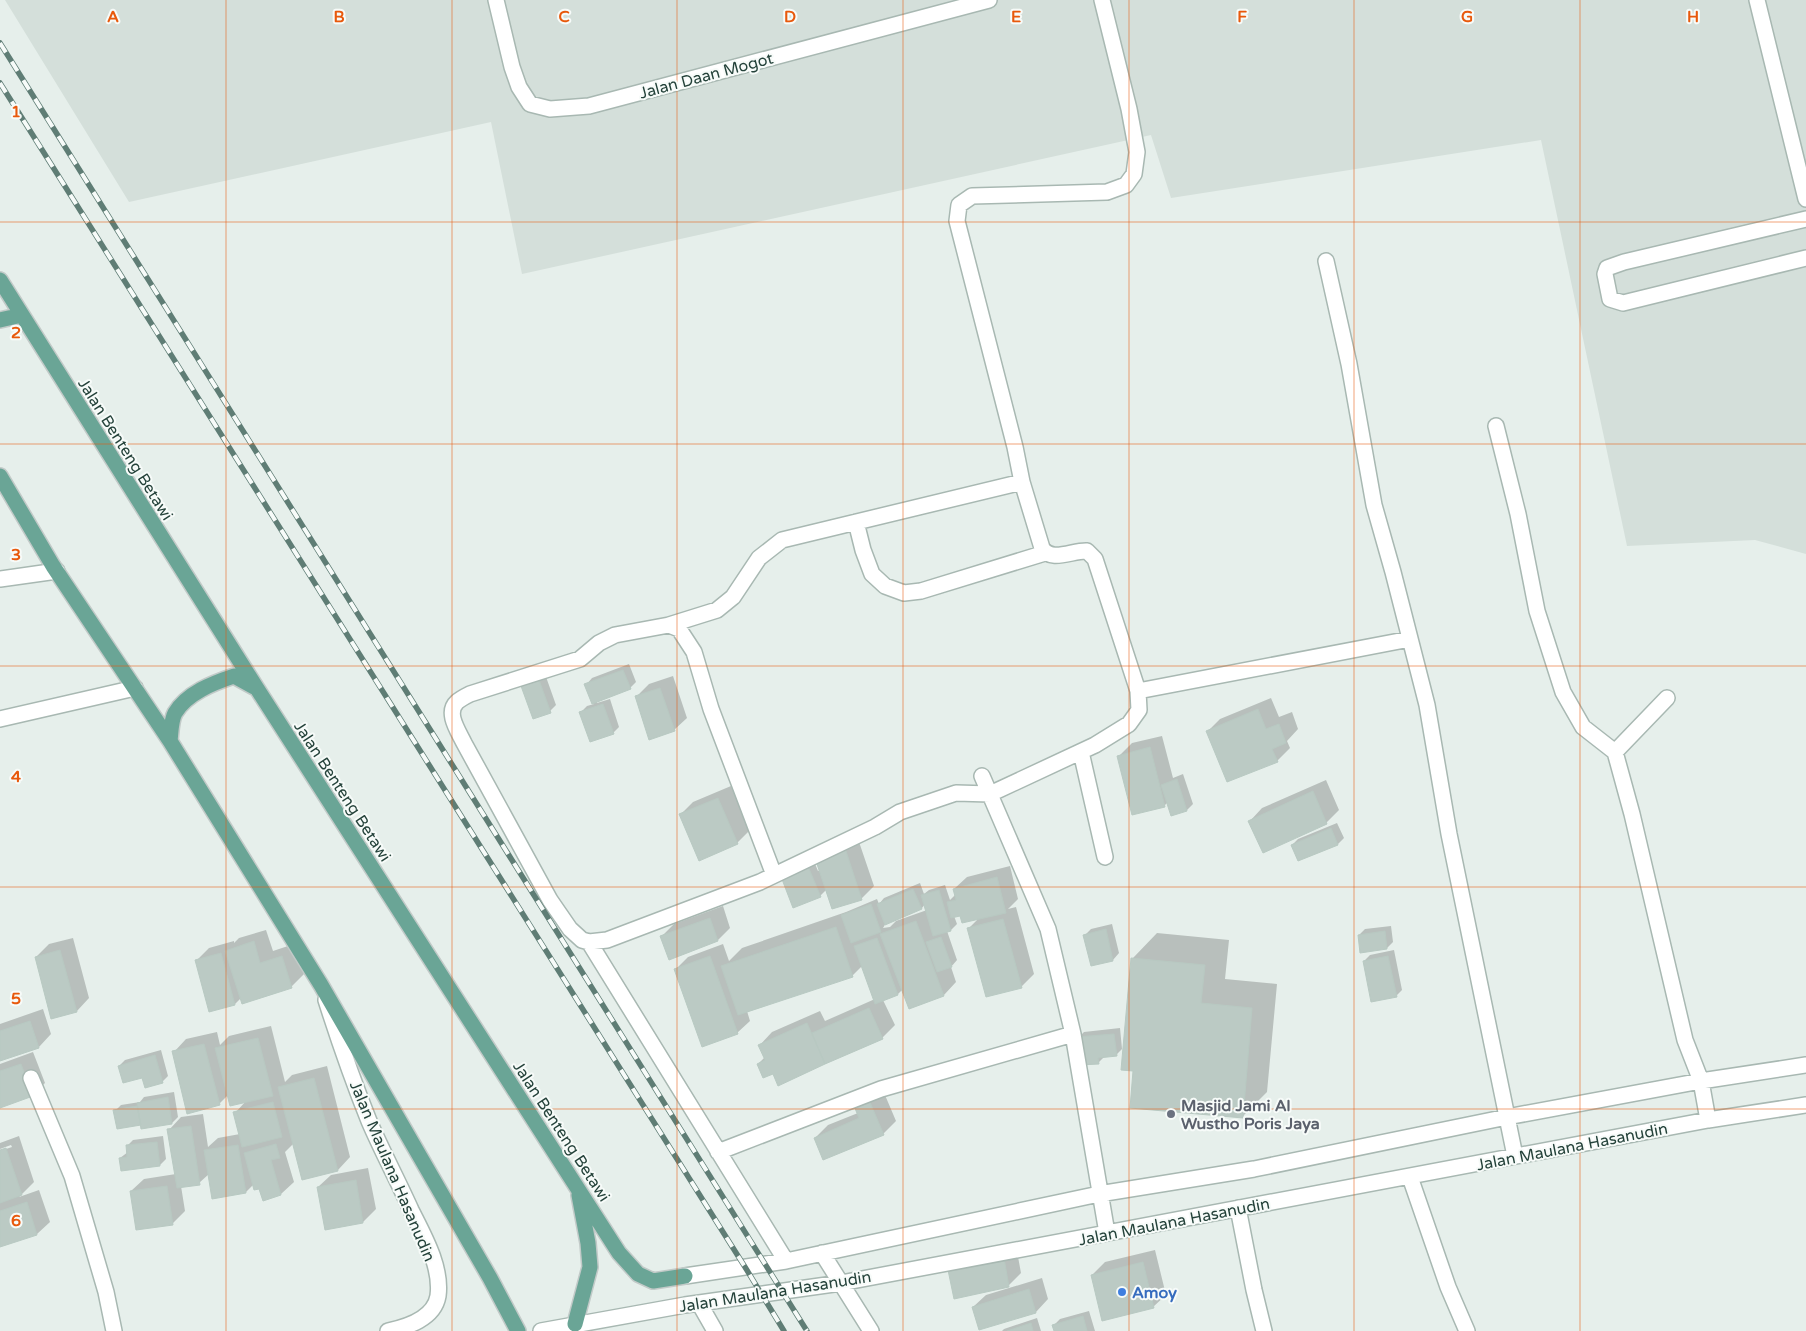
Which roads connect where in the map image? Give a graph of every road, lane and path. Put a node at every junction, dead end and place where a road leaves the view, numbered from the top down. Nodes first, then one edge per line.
1 (496, 0) edge
2 (988, 0) edge
3 (1102, 0) edge
4 (1757, 0) edge
5 (1806, 199) edge
6 (1806, 219) edge
7 (1806, 258) edge
8 (1326, 261) dead end
9 (0, 280) edge
10 (22, 316) junction
11 (0, 320) edge
12 (1496, 426) dead end
13 (0, 476) edge
14 (1022, 482) junction
15 (856, 522) junction
16 (1046, 553) junction
17 (57, 571) junction
18 (0, 579) edge
19 (669, 625) junction
20 (1410, 638) junction
21 (256, 687) junction
22 (135, 688) junction
23 (1138, 691) junction
24 (1667, 698) dead end
25 (0, 719) edge
26 (170, 741) junction
27 (1081, 752) junction
28 (1615, 752) junction
29 (982, 776) dead end
30 (990, 794) junction
31 (1105, 857) dead end
32 (774, 875) junction
33 (589, 942) junction
34 (321, 985) junction
35 (1073, 1034) junction
36 (1806, 1064) edge
37 (31, 1078) dead end
38 (1701, 1081) junction
39 (1806, 1104) edge
40 (1505, 1110) junction
41 (1708, 1120) junction
42 (718, 1152) junction
43 (1515, 1156) junction
44 (1410, 1176) junction
45 (577, 1186) junction
46 (1099, 1194) junction
47 (1238, 1208) junction
48 (1107, 1233) junction
49 (822, 1253) junction
50 (786, 1261) junction
51 (685, 1276) joint
52 (841, 1282) junction
53 (699, 1303) junction
54 (575, 1324) junction
55 (114, 1331) edge
56 (388, 1331) edge
57 (518, 1331) edge
58 (541, 1331) edge
59 (715, 1331) edge
60 (871, 1331) edge
61 (1264, 1331) edge
62 (1467, 1331) edge

1 - 2 street, Jalan Daan Mogot
3 - 14 street
4 - 5 street
6 - 7 street
8 - 20 street
9 - 10 main road, Jalan Benteng Betawi
10 - 11 main road
10 - 21 main road, Jalan Benteng Betawi
12 - 28 street
13 - 17 main road
14 - 15 street
14 - 16 street
15 - 16 street
15 - 19 street
16 - 23 street
17 - 18 street
17 - 22 main road
19 - 32 street
19 - 33 street
20 - 23 street
20 - 40 street
21 - 26 main road
21 - 45 main road, Jalan Benteng Betawi
22 - 25 street
22 - 26 main road
23 - 27 street
24 - 28 street
26 - 34 main road
27 - 30 street
27 - 31 street
28 - 38 street
29 - 30 street
30 - 32 street
30 - 35 street
32 - 33 street
33 - 42 street
34 - 56 street, Jalan Maulana Hasanudin
34 - 57 main road
35 - 42 street
35 - 46 street
36 - 38 street, Jalan Maulana Hasanudin
37 - 55 street
38 - 40 street, Jalan Maulana Hasanudin
38 - 41 street
39 - 41 street, Jalan Maulana Hasanudin
40 - 43 street
40 - 46 street, Jalan Maulana Hasanudin
41 - 43 street, Jalan Maulana Hasanudin
42 - 50 street
43 - 44 street, Jalan Maulana Hasanudin
44 - 47 street, Jalan Maulana Hasanudin
44 - 62 street
45 - 51 main road, Jalan Benteng Betawi
45 - 54 main road
46 - 48 street
46 - 49 street, Jalan Maulana Hasanudin
47 - 48 street, Jalan Maulana Hasanudin
47 - 61 street
48 - 52 street, Jalan Maulana Hasanudin
49 - 50 street, Jalan Maulana Hasanudin
49 - 52 street
50 - 51 street, Jalan Maulana Hasanudin
52 - 53 street, Jalan Maulana Hasanudin
52 - 60 street
53 - 54 street, Jalan Maulana Hasanudin
53 - 59 street
54 - 58 street, Jalan Maulana Hasanudin

